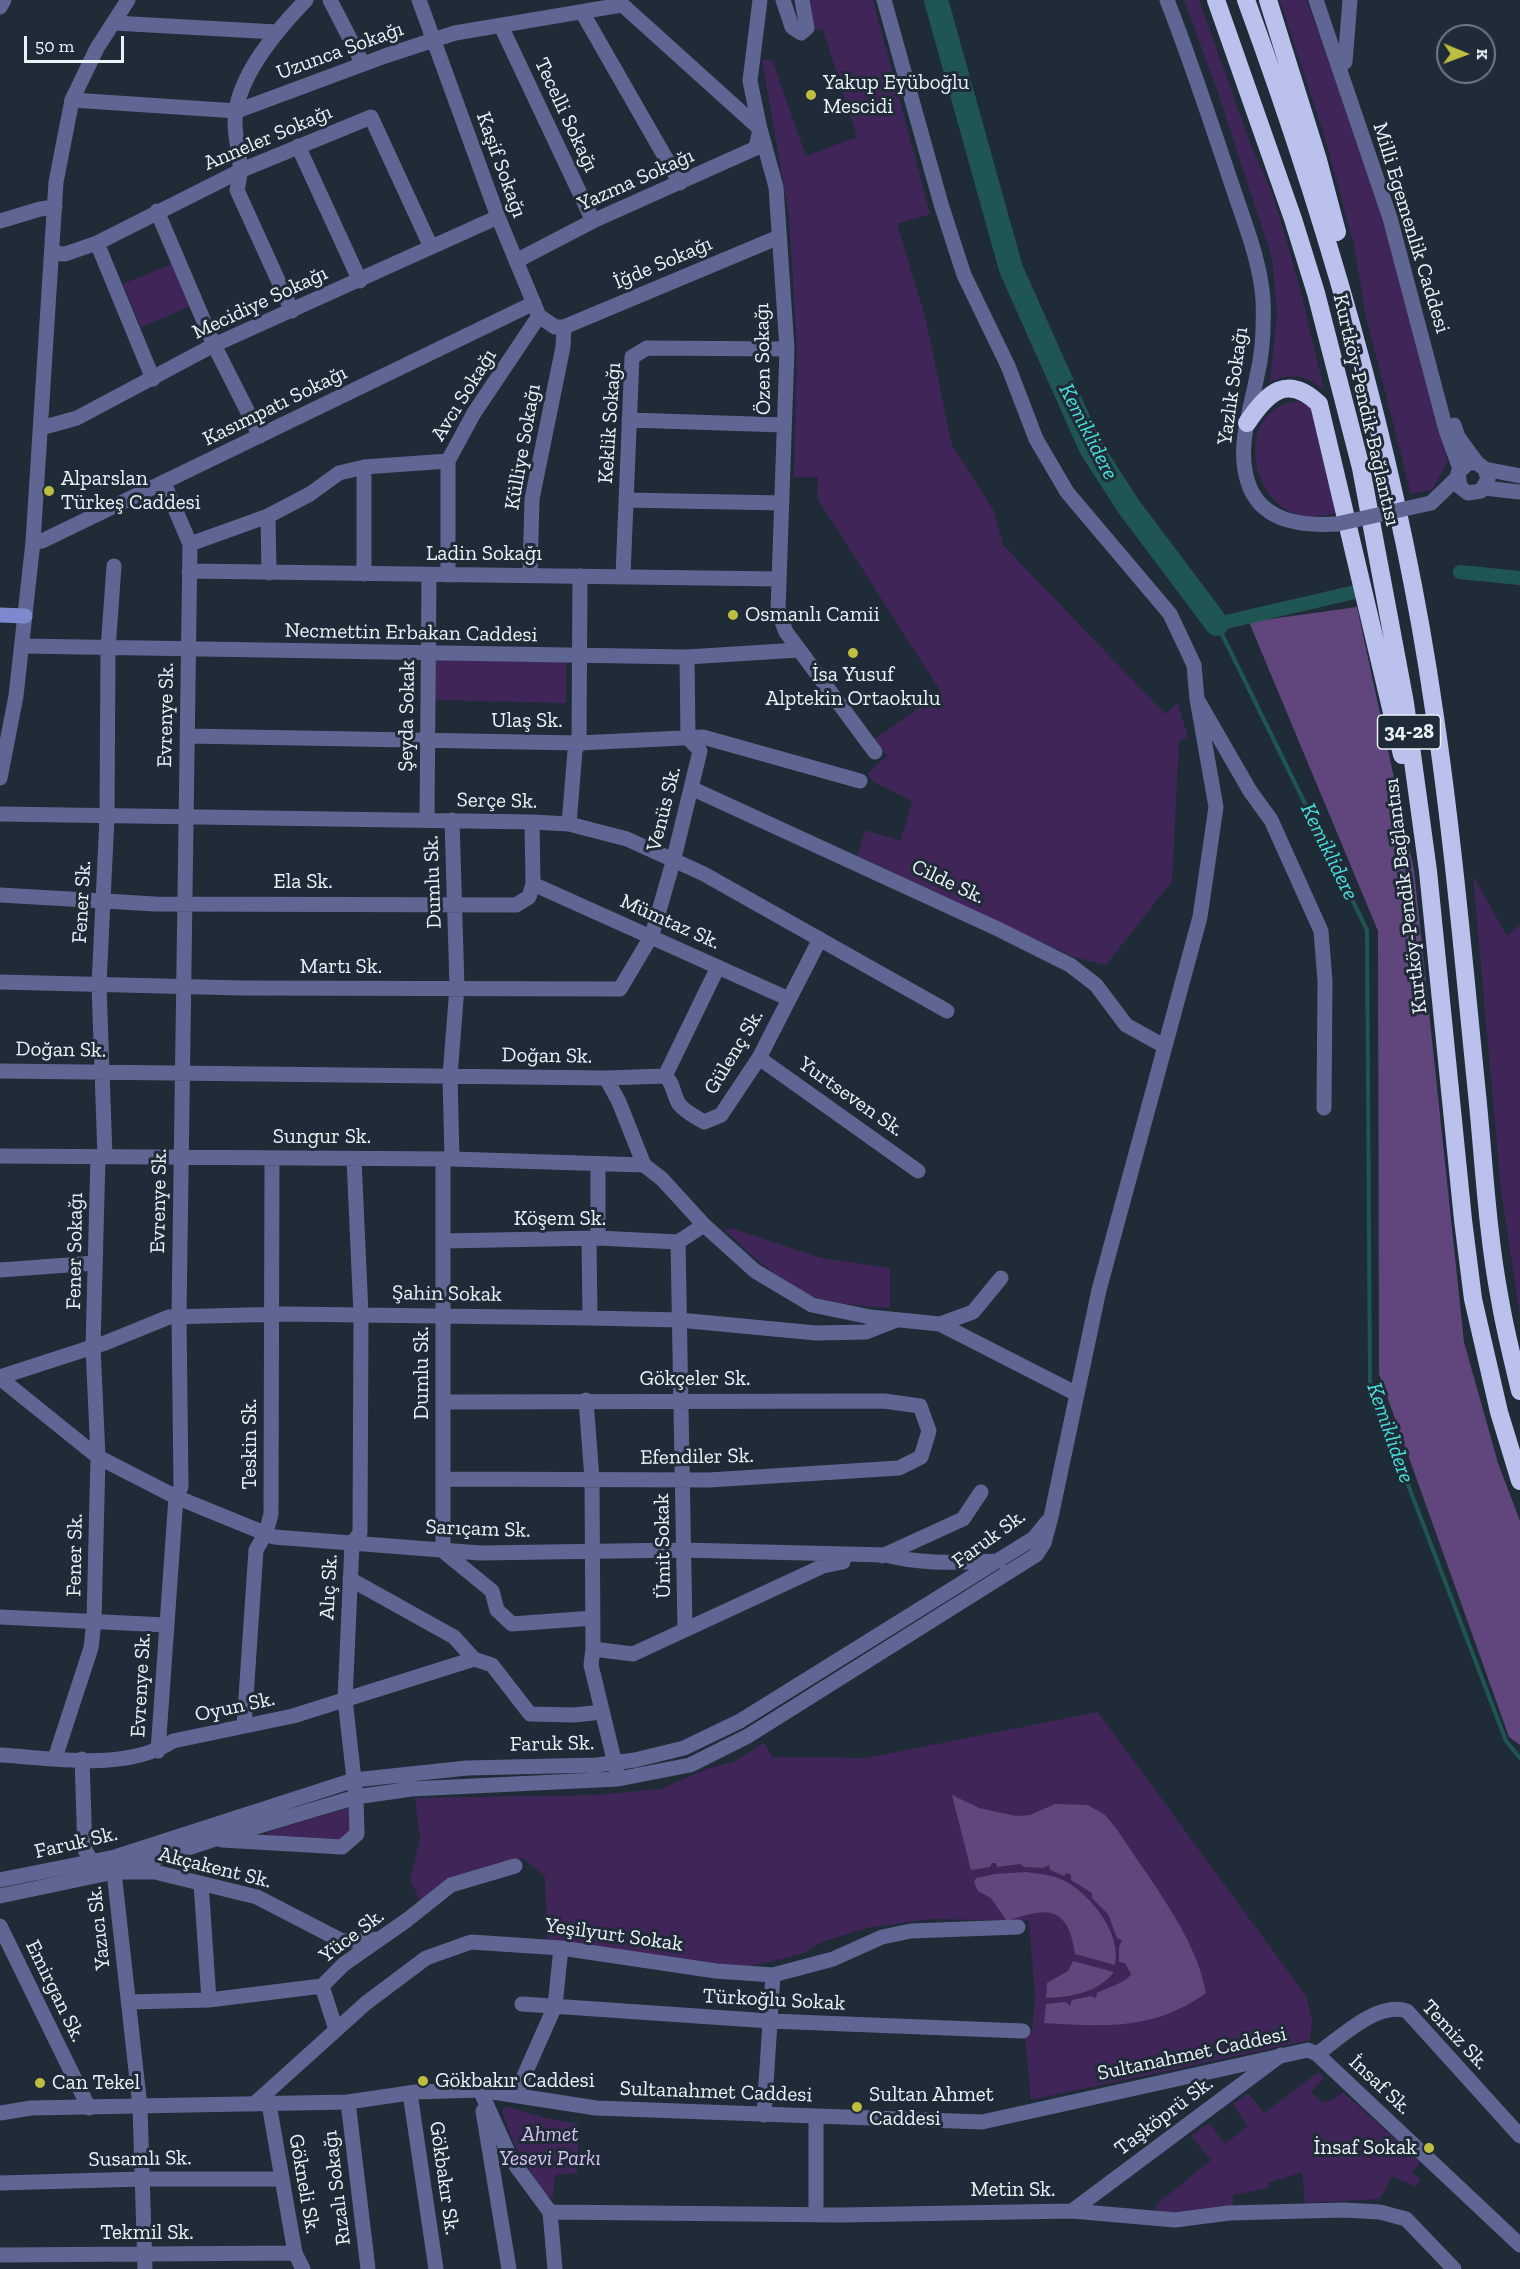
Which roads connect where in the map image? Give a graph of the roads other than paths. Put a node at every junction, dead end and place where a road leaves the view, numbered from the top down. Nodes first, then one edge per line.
1 (4, 0) edge
2 (128, 0) edge
3 (306, 0) edge
4 (330, 0) edge
5 (419, 0) edge
6 (760, 0) edge
7 (783, 0) edge
8 (802, 0) edge
9 (884, 0) edge
10 (1167, 0) edge
11 (1216, 0) edge
12 (1246, 0) edge
13 (1268, 0) edge
14 (1316, 0) edge
15 (1325, 0) edge
16 (1350, 0) edge
17 (619, 3) edge
18 (0, 7) edge
19 (582, 12) junction
20 (114, 23) junction
21 (501, 26) junction
22 (276, 32) junction
23 (433, 41) junction
24 (363, 64) junction
25 (1346, 73) junction
26 (72, 100) junction
27 (237, 111) junction
28 (760, 129) junction
29 (298, 146) junction
30 (242, 170) junction
31 (680, 183) junction
32 (55, 207) junction
33 (157, 211) junction
34 (498, 217) junction
35 (0, 221) edge
36 (593, 221) junction
37 (778, 237) junction
38 (97, 243) junction
39 (431, 247) junction
40 (52, 253) junction
41 (516, 261) junction
42 (360, 281) junction
43 (536, 310) junction
44 (292, 311) junction
45 (564, 327) junction
46 (214, 345) junction
47 (787, 349) junction
48 (1363, 375) junction
49 (153, 379) junction
50 (629, 420) junction
51 (1247, 423) junction
52 (784, 425) junction
53 (40, 428) junction
54 (260, 436) junction
55 (448, 461) junction
56 (1481, 466) junction
57 (364, 467) junction
58 (1520, 477) edge
59 (1460, 479) junction
60 (164, 483) junction
61 (1484, 488) junction
62 (1520, 492) edge
63 (626, 500) junction
64 (782, 503) junction
65 (268, 516) junction
66 (33, 542) junction
67 (190, 544) junction
68 (114, 566) dead end
69 (189, 571) junction
70 (269, 573) junction
71 (364, 574) junction
72 (530, 574) junction
73 (429, 575) junction
74 (448, 575) junction
75 (623, 575) junction
76 (580, 576) junction
77 (779, 579) junction
78 (0, 615) edge
79 (25, 616) junction
80 (22, 646) junction
81 (108, 650) junction
82 (799, 650) junction
83 (188, 651) junction
84 (428, 654) junction
85 (579, 656) junction
86 (687, 657) junction
87 (1197, 699) junction
88 (187, 736) junction
89 (688, 738) junction
90 (428, 741) junction
91 (579, 743) junction
92 (3, 752) edge
93 (875, 752) dead end
94 (0, 778) edge
95 (860, 781) dead end
96 (691, 788) junction
97 (0, 814) edge
98 (107, 818) junction
99 (186, 819) junction
100 (427, 820) junction
101 (452, 820) junction
102 (532, 822) junction
103 (569, 824) junction
104 (673, 862) junction
105 (1428, 871) junction
106 (533, 884) junction
107 (0, 895) edge
108 (104, 901) junction
109 (185, 904) junction
110 (454, 904) junction
111 (652, 935) junction
112 (820, 939) junction
113 (718, 967) junction
114 (0, 982) edge
115 (99, 985) junction
116 (183, 987) junction
117 (457, 987) junction
118 (789, 999) junction
119 (947, 1011) dead end
120 (1164, 1046) junction
121 (759, 1058) junction
122 (0, 1071) edge
123 (182, 1071) junction
124 (104, 1072) junction
125 (450, 1076) junction
126 (665, 1076) junction
127 (606, 1078) junction
128 (1324, 1108) dead end
129 (0, 1156) edge
130 (102, 1157) junction
131 (181, 1158) junction
132 (272, 1158) junction
133 (354, 1159) junction
134 (448, 1159) junction
135 (598, 1164) junction
136 (644, 1166) junction
137 (918, 1171) dead end
138 (704, 1225) junction
139 (593, 1238) junction
140 (443, 1241) junction
141 (678, 1242) junction
142 (95, 1263) junction
143 (0, 1270) edge
144 (1001, 1278) dead end
145 (271, 1314) junction
146 (361, 1314) junction
147 (179, 1316) junction
148 (443, 1316) junction
149 (590, 1317) junction
150 (900, 1319) junction
151 (679, 1320) junction
152 (940, 1324) junction
153 (93, 1347) junction
154 (0, 1377) edge
155 (1520, 1391) edge
156 (1077, 1394) junction
157 (586, 1400) junction
158 (680, 1400) junction
159 (443, 1402) junction
160 (929, 1431) joint
161 (98, 1458) junction
162 (443, 1479) junction
163 (592, 1479) junction
164 (683, 1479) junction
165 (1520, 1481) edge
166 (981, 1492) dead end
167 (176, 1497) junction
168 (1051, 1517) junction
169 (266, 1533) junction
170 (352, 1544) junction
171 (682, 1550) junction
172 (443, 1551) junction
173 (593, 1551) junction
174 (886, 1555) junction
175 (999, 1561) junction
176 (351, 1579) junction
177 (0, 1617) edge
178 (593, 1618) junction
179 (94, 1621) junction
180 (166, 1624) junction
181 (686, 1629) junction
182 (593, 1649) junction
183 (474, 1659) junction
184 (345, 1699) junction
185 (602, 1712) junction
186 (244, 1726) junction
187 (684, 1748) junction
188 (158, 1751) junction
189 (0, 1755) edge
190 (55, 1758) junction
191 (82, 1759) junction
192 (616, 1763) junction
193 (690, 1765) junction
194 (618, 1779) junction
195 (354, 1780) junction
196 (356, 1797) junction
197 (212, 1840) junction
198 (92, 1862) junction
199 (514, 1866) dead end
200 (114, 1872) junction
201 (0, 1880) edge
202 (201, 1883) junction
203 (0, 1896) edge
204 (0, 1926) edge
205 (1018, 1927) dead end
206 (378, 1940) junction
207 (561, 1948) junction
208 (773, 1975) junction
209 (322, 1986) junction
210 (208, 2000) junction
211 (129, 2002) junction
212 (522, 2004) dead end
213 (555, 2006) junction
214 (770, 2021) junction
215 (336, 2030) junction
216 (1023, 2031) dead end
217 (1317, 2054) junction
218 (1281, 2055) junction
219 (480, 2090) junction
220 (411, 2092) junction
221 (516, 2094) junction
222 (348, 2102) junction
223 (261, 2104) junction
224 (140, 2107) junction
225 (89, 2108) junction
226 (0, 2113) edge
227 (764, 2115) junction
228 (816, 2117) junction
229 (1520, 2136) edge
230 (143, 2179) junction
231 (280, 2179) junction
232 (0, 2183) edge
233 (1072, 2211) junction
234 (550, 2212) junction
235 (816, 2215) junction
236 (1520, 2245) edge
237 (295, 2253) junction
238 (0, 2255) edge
239 (145, 2262) edge
240 (303, 2269) edge
241 (368, 2269) edge
242 (436, 2269) edge
243 (509, 2269) edge
244 (555, 2269) edge
245 (1454, 2269) edge

1 - 18 street
2 - 20 street
3 - 22 street
4 - 24 street
5 - 23 street, Kaşif Sokağı
6 - 28 street, Özen Sokağı
7 - 8 street
9 - 87 street
10 - 51 street, Yazlık Sokağı
11 - 105 highway, Kurtköy-Pendik Bağlantısı / 34-28
12 - 48 highway, Kurtköy-Pendik Bağlantısı / 34-28
13 - 48 highway
14 - 25 street, Milli Egemenlik Caddesi
15 - 25 street, Milli Egemenlik Caddesi
16 - 25 street
17 - 19 street, Uzunca Sokağı
17 - 28 street
19 - 21 street, Uzunca Sokağı
19 - 31 street
20 - 22 street
20 - 26 street
21 - 23 street, Uzunca Sokağı
21 - 36 street, Tecelli Sokağı
22 - 27 street
23 - 24 street, Uzunca Sokağı
23 - 34 street, Kaşif Sokağı
24 - 27 street, Uzunca Sokağı
25 - 56 street, Milli Egemenlik Caddesi
25 - 59 street, Milli Egemenlik Caddesi
26 - 27 street, Uzunca Sokağı
26 - 32 street
27 - 30 street
28 - 31 street, Yazma Sokağı
28 - 37 street, Özen Sokağı
29 - 30 street, Anneler Sokağı
29 - 39 street, Anneler Sokağı
29 - 42 street
30 - 33 street, Anneler Sokağı
30 - 44 street
31 - 36 street, Yazma Sokağı
32 - 35 street
32 - 40 street
33 - 38 street, Anneler Sokağı
33 - 46 street
34 - 39 street, Mecidiye Sokağı
34 - 41 street, Kaşif Sokağı
36 - 41 street, Yazma Sokağı
37 - 45 street, İğde Sokağı
37 - 47 street, Özen Sokağı
38 - 40 street, Anneler Sokağı
38 - 49 street
39 - 42 street, Mecidiye Sokağı
40 - 53 street
41 - 43 street, Kaşif Sokağı
42 - 44 street, Mecidiye Sokağı
43 - 45 street
43 - 54 street, Kasımpatı Sokağı
43 - 55 street, Avcı Sokağı
44 - 46 street, Mecidiye Sokağı
45 - 72 street, Külliye Sokağı
46 - 49 street, Mecidiye Sokağı
46 - 54 street
47 - 50 street, Keklik Sokağı
47 - 52 street, Özen Sokağı
48 - 155 highway, Kurtköy-Pendik Bağlantısı / 34-28
49 - 53 street, Mecidiye Sokağı
50 - 52 street
50 - 63 street, Keklik Sokağı
51 - 59 street, Yazlık Sokağı, bridge
51 - 105 highway
52 - 64 street, Özen Sokağı
53 - 66 street
54 - 60 street, Kasımpatı Sokağı
55 - 57 street
55 - 74 street, Avcı Sokağı
56 - 58 street
56 - 59 street
56 - 61 street
57 - 65 street
57 - 71 street
59 - 61 street
60 - 66 street, Kasımpatı Sokağı
60 - 67 street
61 - 62 street
63 - 64 street
63 - 75 street, Keklik Sokağı
64 - 77 street, Özen Sokağı
65 - 67 street
65 - 70 street
66 - 79 street
67 - 69 street, Evrenye Sk.
68 - 81 street, Fener Sk.
69 - 70 street, Ladin Sokağı
69 - 83 street, Evrenye Sk.
70 - 71 street, Ladin Sokağı
71 - 73 street, Ladin Sokağı
72 - 74 street, Ladin Sokağı
72 - 76 street, Ladin Sokağı
73 - 74 street, Ladin Sokağı
73 - 84 street, Şeyda Sokak
75 - 76 street, Ladin Sokağı
75 - 77 street, Ladin Sokağı
76 - 85 street
77 - 82 street, Özen Sokağı
78 - 79 main road
79 - 80 street
80 - 81 street, Necmettin Erbakan Caddesi
80 - 92 street
81 - 83 street, Necmettin Erbakan Caddesi
81 - 98 street, Fener Sk.
82 - 86 street, Necmettin Erbakan Caddesi
82 - 93 street, Özen Sokağı
83 - 84 street, Necmettin Erbakan Caddesi
83 - 88 street, Evrenye Sk.
84 - 85 street, Necmettin Erbakan Caddesi
84 - 90 street, Şeyda Sokak
85 - 86 street, Necmettin Erbakan Caddesi
85 - 91 street
86 - 89 street, Venüs Sk.
87 - 120 street
87 - 128 street
88 - 90 street, Ulaş Sk.
88 - 99 street, Evrenye Sk.
89 - 91 street, Ulaş Sk.
89 - 95 street, Ulaş Sk.
89 - 96 street, Venüs Sk.
90 - 91 street, Ulaş Sk.
90 - 100 street, Şeyda Sokak
91 - 103 street
92 - 94 street
96 - 104 street, Venüs Sk.
96 - 120 street, Cilde Sk.
97 - 98 street, Serçe Sk.
98 - 99 street, Serçe Sk.
98 - 108 street, Fener Sk.
99 - 100 street, Serçe Sk.
99 - 109 street, Evrenye Sk.
100 - 101 street, Serçe Sk.
101 - 102 street, Serçe Sk.
101 - 110 street, Dumlu Sk.
102 - 103 street, Serçe Sk.
102 - 106 street
103 - 104 street, Serçe Sk.
104 - 111 street, Venüs Sk.
104 - 112 street, Serçe Sk.
105 - 165 highway, Kurtköy-Pendik Bağlantısı / 34-28
106 - 110 street, Ela Sk.
106 - 111 street, Mümtaz Sk.
107 - 108 street, Ela Sk.
108 - 109 street, Ela Sk.
108 - 115 street, Fener Sk.
109 - 110 street, Ela Sk.
109 - 116 street, Evrenye Sk.
110 - 117 street, Dumlu Sk.
111 - 113 street, Mümtaz Sk.
111 - 117 street, Martı Sk.
112 - 118 street, Gülenç Sk.
112 - 119 street, Serçe Sk.
113 - 118 street, Mümtaz Sk.
113 - 126 street
114 - 115 street, Martı Sk.
115 - 116 street, Martı Sk.
115 - 124 street, Fener Sk.
116 - 117 street, Martı Sk.
116 - 123 street, Evrenye Sk.
117 - 125 street, Dumlu Sk.
118 - 121 street, Gülenç Sk.
120 - 156 street
121 - 126 street, Gülenç Sk.
121 - 137 street, Yurtseven Sk.
122 - 124 street, Doğan Sk.
123 - 124 street, Doğan Sk.
123 - 125 street, Doğan Sk.
123 - 131 street, Evrenye Sk.
124 - 130 street, Fener Sk.
125 - 127 street, Doğan Sk.
125 - 134 street, Dumlu Sk.
126 - 127 street
127 - 136 street, Doğan Sk.
129 - 130 street, Sungur Sk.
130 - 131 street, Sungur Sk.
130 - 142 street, Fener Sokağı
131 - 132 street, Sungur Sk.
131 - 147 street, Evrenye Sk.
132 - 133 street, Sungur Sk.
132 - 145 street, Teskin Sk.
133 - 134 street, Sungur Sk.
133 - 146 street, Alıç Sk.
134 - 135 street, Sungur Sk.
134 - 140 street, Dumlu Sk.
135 - 136 street, Sungur Sk.
135 - 139 street
136 - 138 street
138 - 141 street
138 - 150 street
139 - 140 street, Köşem Sk.
139 - 141 street, Köşem Sk.
139 - 149 street
140 - 148 street, Dumlu Sk.
141 - 151 street, Ümit Sokak
142 - 143 street
142 - 153 street, Fener Sokağı
144 - 152 street
145 - 146 street, Şahin Sokak
145 - 147 street, Şahin Sokak
145 - 169 street, Teskin Sk.
146 - 148 street, Şahin Sokak
146 - 170 street, Alıç Sk.
147 - 153 street, Şahin Sokak
147 - 167 street, Evrenye Sk.
148 - 149 street, Şahin Sokak
148 - 159 street, Dumlu Sk.
149 - 151 street, Şahin Sokak
150 - 151 street, Şahin Sokak
150 - 152 street
151 - 158 street, Ümit Sokak
152 - 156 street
153 - 154 street, Şahin Sokak
153 - 161 street, Fener Sk.
154 - 161 street, Sarıçam Sk.
156 - 168 street
157 - 158 street, Gökçeler Sk.
157 - 159 street, Gökçeler Sk.
157 - 163 street
158 - 160 street, Gökçeler Sk.
158 - 164 street, Ümit Sokak
159 - 162 street, Dumlu Sk.
160 - 164 street, Efendiler Sk.
161 - 167 street, Sarıçam Sk.
161 - 179 street, Fener Sk.
162 - 163 street, Efendiler Sk.
162 - 172 street, Dumlu Sk.
163 - 164 street, Efendiler Sk.
163 - 173 street
164 - 171 street, Ümit Sokak
166 - 174 street
167 - 169 street, Sarıçam Sk.
167 - 180 street, Evrenye Sk.
168 - 175 street, Faruk Sk.
168 - 193 street
169 - 170 street, Sarıçam Sk.
169 - 186 street, Teskin Sk.
170 - 172 street, Sarıçam Sk.
170 - 176 street, Alıç Sk.
171 - 173 street, Sarıçam Sk.
171 - 174 street, Sarıçam Sk.
171 - 181 street, Ümit Sokak
172 - 173 street, Sarıçam Sk.
172 - 178 street
173 - 178 street
174 - 175 street, Sarıçam Sk.
174 - 181 street
175 - 187 street, Faruk Sk.
176 - 183 street
176 - 184 street, Alıç Sk.
177 - 179 street
178 - 182 street
179 - 180 street
179 - 190 street, Fener Sk.
180 - 188 street, Evrenye Sk.
181 - 182 street
182 - 185 street
183 - 184 street, Oyun Sk.
183 - 185 street
184 - 186 street, Oyun Sk.
184 - 195 street, Alıç Sk.
185 - 192 street
186 - 188 street, Oyun Sk.
187 - 192 street, Faruk Sk.
187 - 193 street
188 - 191 street, Oyun Sk.
189 - 190 street, Oyun Sk.
190 - 191 street, Oyun Sk.
191 - 198 street, Yazıcı Sk.
192 - 194 street
192 - 195 street, Faruk Sk.
193 - 194 street
194 - 196 street
195 - 196 street, Alıç Sk.
195 - 198 street, Faruk Sk.
196 - 197 street
196 - 197 street, Alıç Sk.
197 - 200 street
198 - 200 street, Yazıcı Sk.
198 - 201 street, Faruk Sk.
199 - 206 street, Yüce Sk.
200 - 202 street, Akçakent Sk.
200 - 203 street, Akçakent Sk.
200 - 211 street, Yazıcı Sk.
202 - 206 street, Akçakent Sk.
202 - 210 street
204 - 225 street, Emirgan Sk.
205 - 208 street, Yeşilyurt Sokak
206 - 209 street, Yüce Sk.
207 - 208 street, Yeşilyurt Sokak
207 - 213 street
207 - 215 street, Yeşilyurt Sokak
208 - 214 street
209 - 210 street, Yüce Sk.
209 - 215 street
210 - 211 street, Yüce Sk.
211 - 224 street, Yazıcı Sk.
212 - 213 street, Türkoğlu Sokak
213 - 214 street, Türkoğlu Sokak
213 - 221 street
214 - 216 street, Türkoğlu Sokak
214 - 227 street
215 - 223 street, Yeşilyurt Sokak
217 - 218 street, Sultanahmet Caddesi
217 - 229 street, Temiz Sk.
217 - 236 street, İnsaf Sk.
218 - 228 street, Sultanahmet Caddesi
218 - 233 street, Taşköprü Sk.
219 - 220 street, Sultanahmet Caddesi
219 - 221 street, Sultanahmet Caddesi
219 - 234 street
219 - 243 street
220 - 222 street, Sultanahmet Caddesi
220 - 242 street, Gökbakır Sk.
221 - 227 street, Sultanahmet Caddesi
222 - 223 street, Sultanahmet Caddesi
222 - 241 street, Rızalı Sokağı
223 - 224 street, Sultanahmet Caddesi
223 - 231 street, Gökneli Sk.
224 - 225 street, Sultanahmet Caddesi
224 - 230 street, Yazıcı Sk.
225 - 226 street, Sultanahmet Caddesi
227 - 228 street, Sultanahmet Caddesi
228 - 235 street
230 - 231 street, Susamlı Sk.
230 - 232 street, Susamlı Sk.
230 - 239 street, Yazıcı Sk.
231 - 237 street, Gökneli Sk.
233 - 235 street, Metin Sk.
233 - 245 street, Metin Sk.
234 - 235 street, Metin Sk.
234 - 244 street
237 - 239 street, Tekmil Sk.
237 - 240 street, Gökneli Sk.
238 - 239 street, Tekmil Sk.

